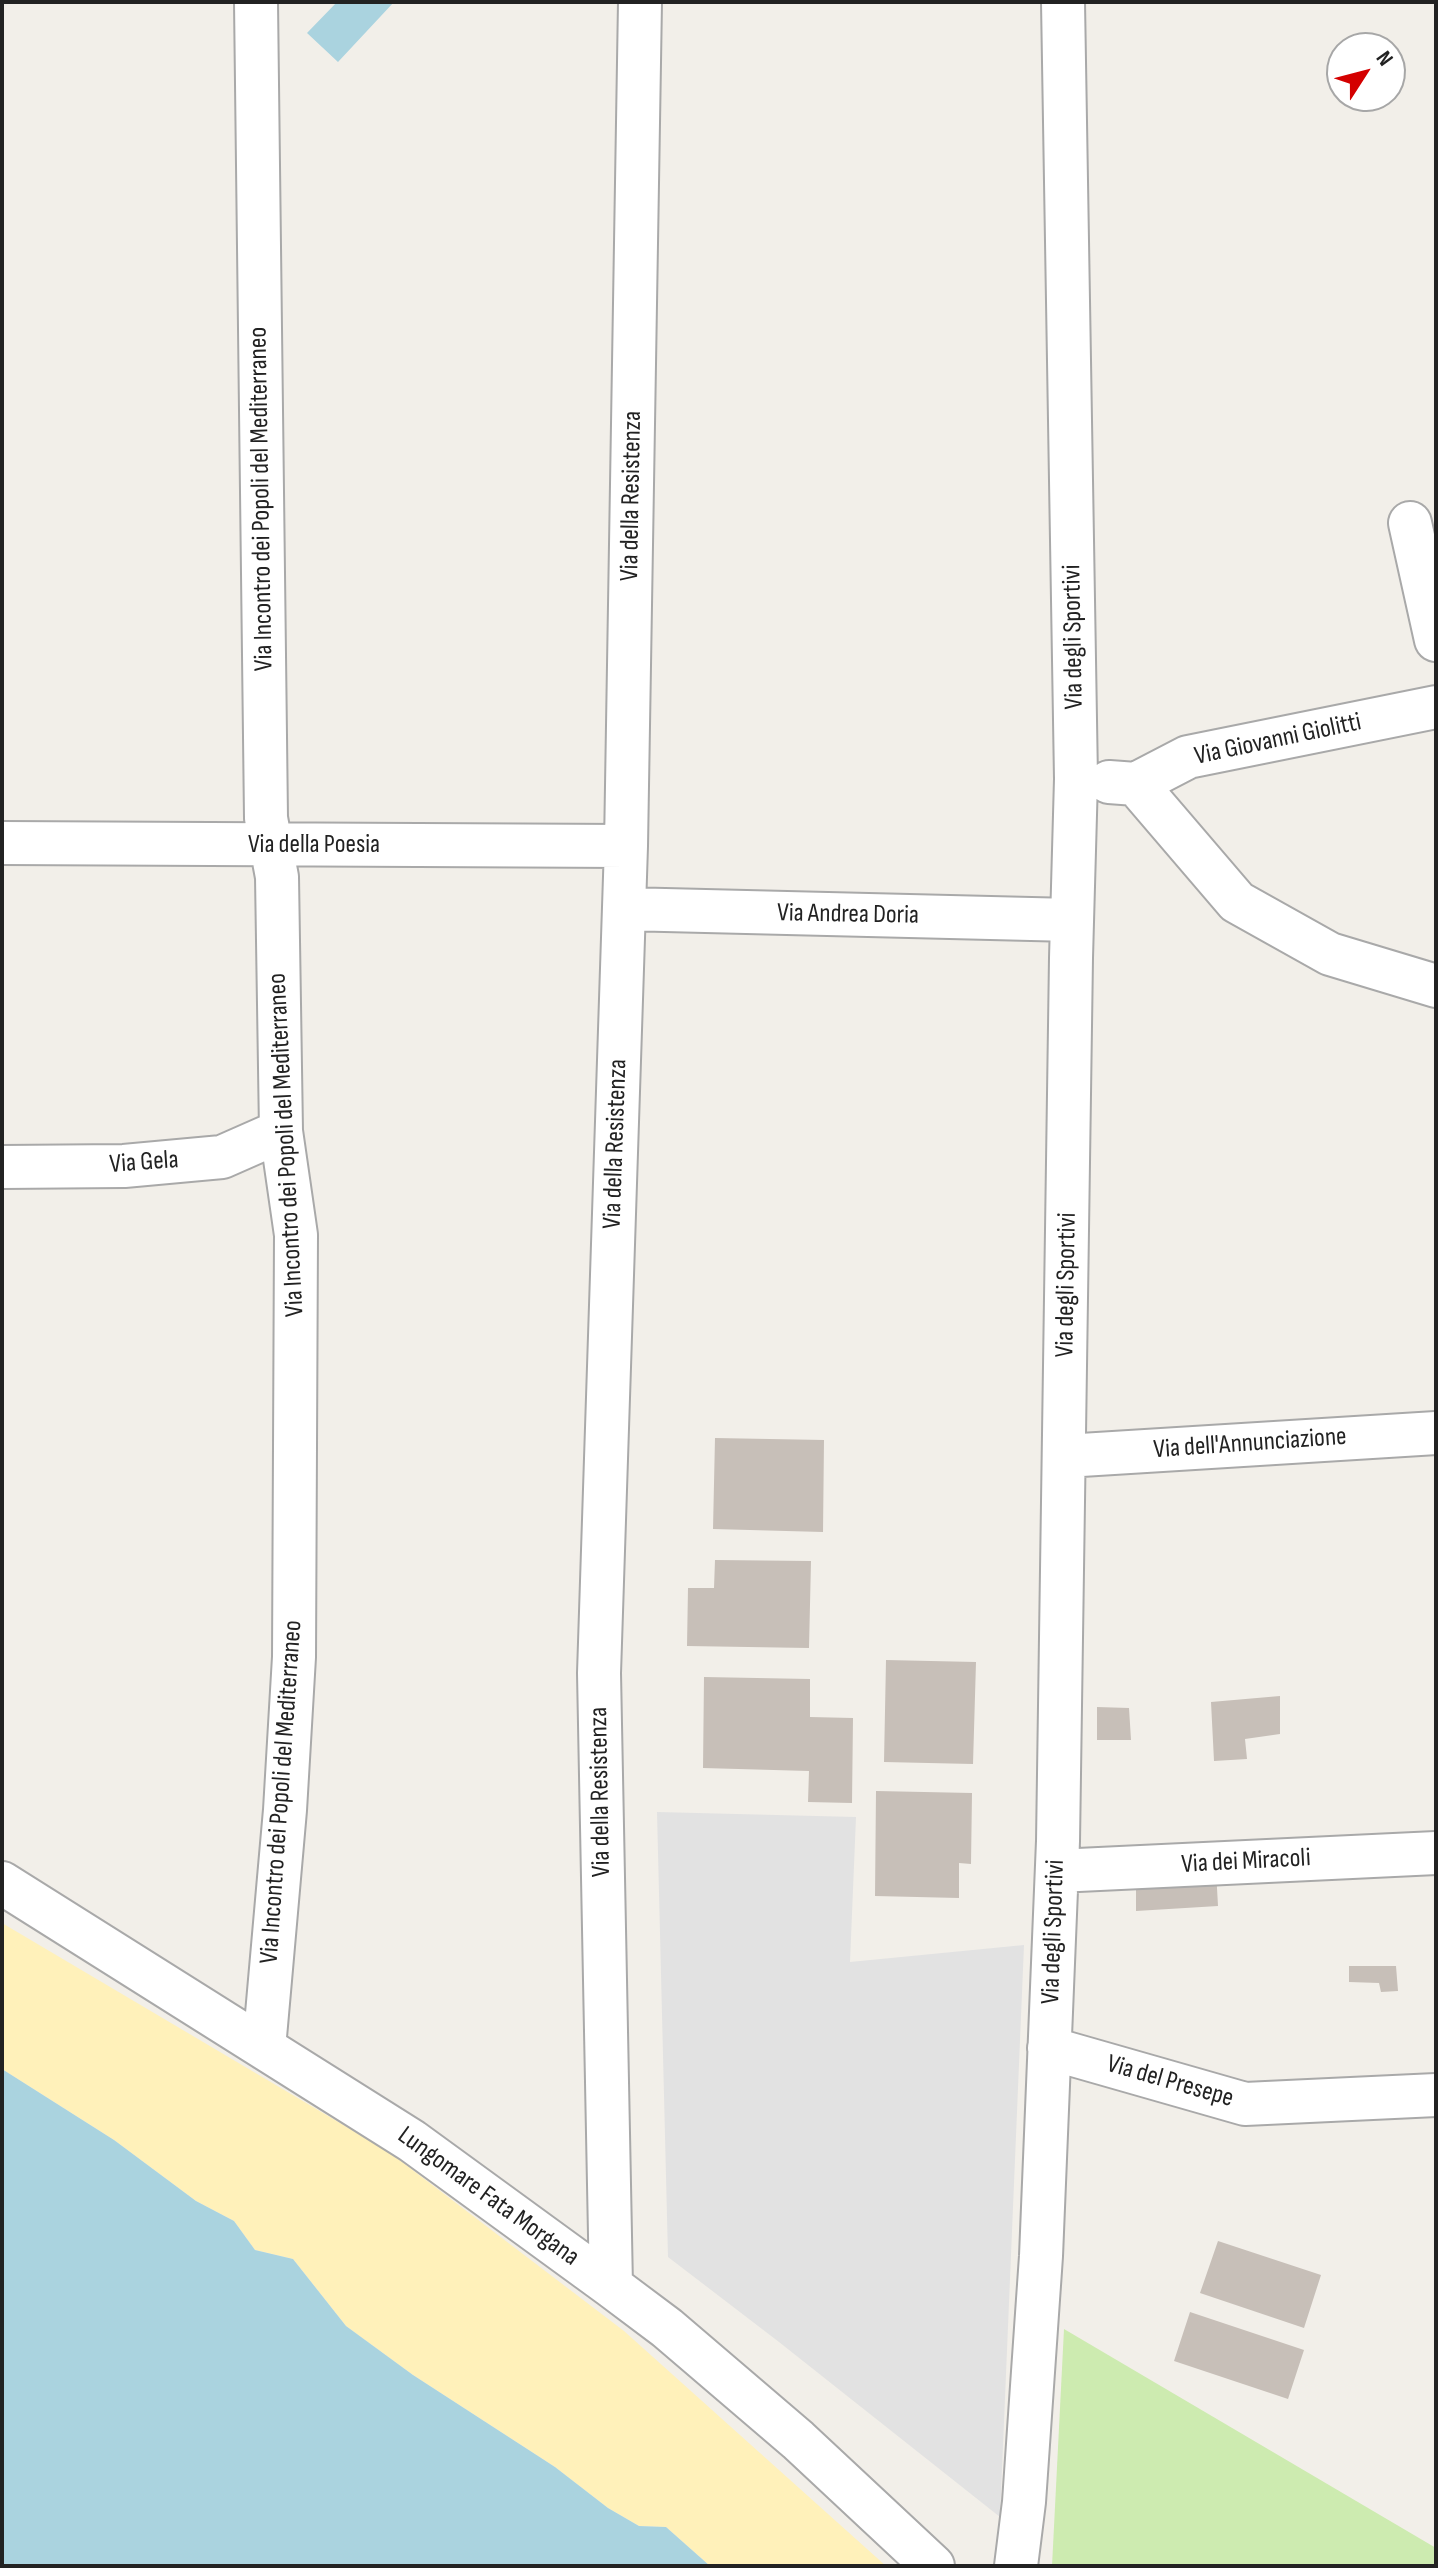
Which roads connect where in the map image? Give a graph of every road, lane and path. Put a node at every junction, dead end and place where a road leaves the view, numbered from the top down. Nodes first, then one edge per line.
1 (256, 2) edge
2 (640, 2) edge
3 (1063, 2) edge
4 (1410, 523) dead end
5 (1436, 640) edge
6 (1436, 707) edge
7 (1076, 779) junction
8 (1136, 784) junction
9 (2, 843) edge
10 (269, 845) junction
11 (626, 846) junction
12 (624, 909) junction
13 (1072, 920) junction
14 (1436, 986) edge
15 (281, 1131) junction
16 (2, 1167) edge
17 (1436, 1433) edge
18 (1065, 1456) junction
19 (1436, 1853) edge
20 (1057, 1871) junction
21 (2, 1883) edge
22 (264, 2048) junction
23 (1049, 2048) junction
24 (1436, 2095) edge
25 (611, 2286) junction
26 (933, 2566) edge
27 (1016, 2566) edge

1 - 10 street, Via Incontro dei Popoli del Mediterraneo
2 - 11 street, Via della Resistenza
3 - 7 street, Via degli Sportivi
4 - 5 street
6 - 8 street, Via Giovanni Giolitti
7 - 8 street
7 - 13 street, Via degli Sportivi
8 - 14 street
9 - 10 street, Via della Poesia
10 - 11 street, Via della Poesia
10 - 15 street, Via Incontro dei Popoli del Mediterraneo
11 - 12 street, Via della Resistenza
12 - 13 street, Via Andrea Doria
12 - 25 street, Via della Resistenza
13 - 18 street, Via degli Sportivi
15 - 16 street, Via Gela
15 - 22 street, Via Incontro dei Popoli del Mediterraneo
17 - 18 street, Via dell'Annunciazione
18 - 20 street, Via degli Sportivi
19 - 20 street, Via dei Miracoli
20 - 23 street, Via degli Sportivi
21 - 22 street, Lungomare Fata Morgana
22 - 25 street, Lungomare Fata Morgana
23 - 24 street, Via del Presepe
23 - 27 street, Via degli Sportivi
25 - 26 street, Lungomare Fata Morgana

